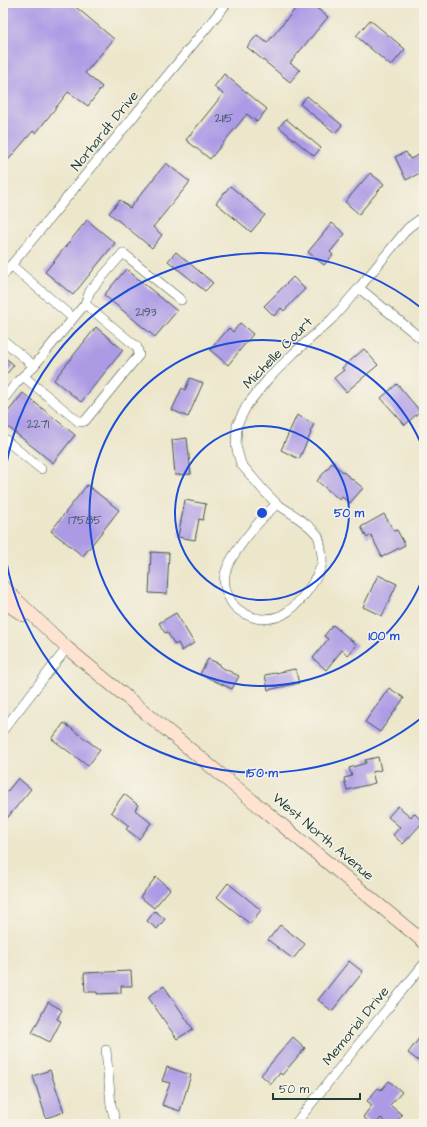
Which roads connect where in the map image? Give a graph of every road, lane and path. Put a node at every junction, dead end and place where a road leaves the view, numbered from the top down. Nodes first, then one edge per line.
1 (227, 3) edge
2 (424, 216) edge
3 (11, 265) junction
4 (3, 275) edge
5 (359, 288) junction
6 (180, 300) dead end
7 (85, 304) junction
8 (73, 318) junction
9 (3, 340) edge
10 (424, 341) edge
11 (34, 366) junction
12 (23, 376) junction
13 (3, 400) edge
14 (3, 438) edge
15 (41, 469) dead end
16 (277, 504) junction
17 (3, 587) edge
18 (3, 601) edge
19 (53, 635) junction
20 (67, 648) junction
21 (3, 730) edge
22 (424, 942) edge
23 (424, 964) edge
24 (106, 1050) dead end
25 (116, 1124) edge
26 (295, 1124) edge

1 - 3 street, Norhardt Drive
2 - 5 street, Michelle Court
3 - 4 street, Norhardt Drive
3 - 8 street
5 - 10 street
5 - 16 street, Michelle Court
6 - 7 street
7 - 8 street
7 - 12 street
8 - 11 street
9 - 11 street
11 - 12 street
12 - 13 street
14 - 15 street
16 - 16 street, Michelle Court
17 - 19 main road, West North Avenue
18 - 19 main road, West North Avenue
19 - 20 main road, West North Avenue
20 - 21 street
20 - 22 main road, West North Avenue
23 - 26 street, Memorial Drive
24 - 25 street

